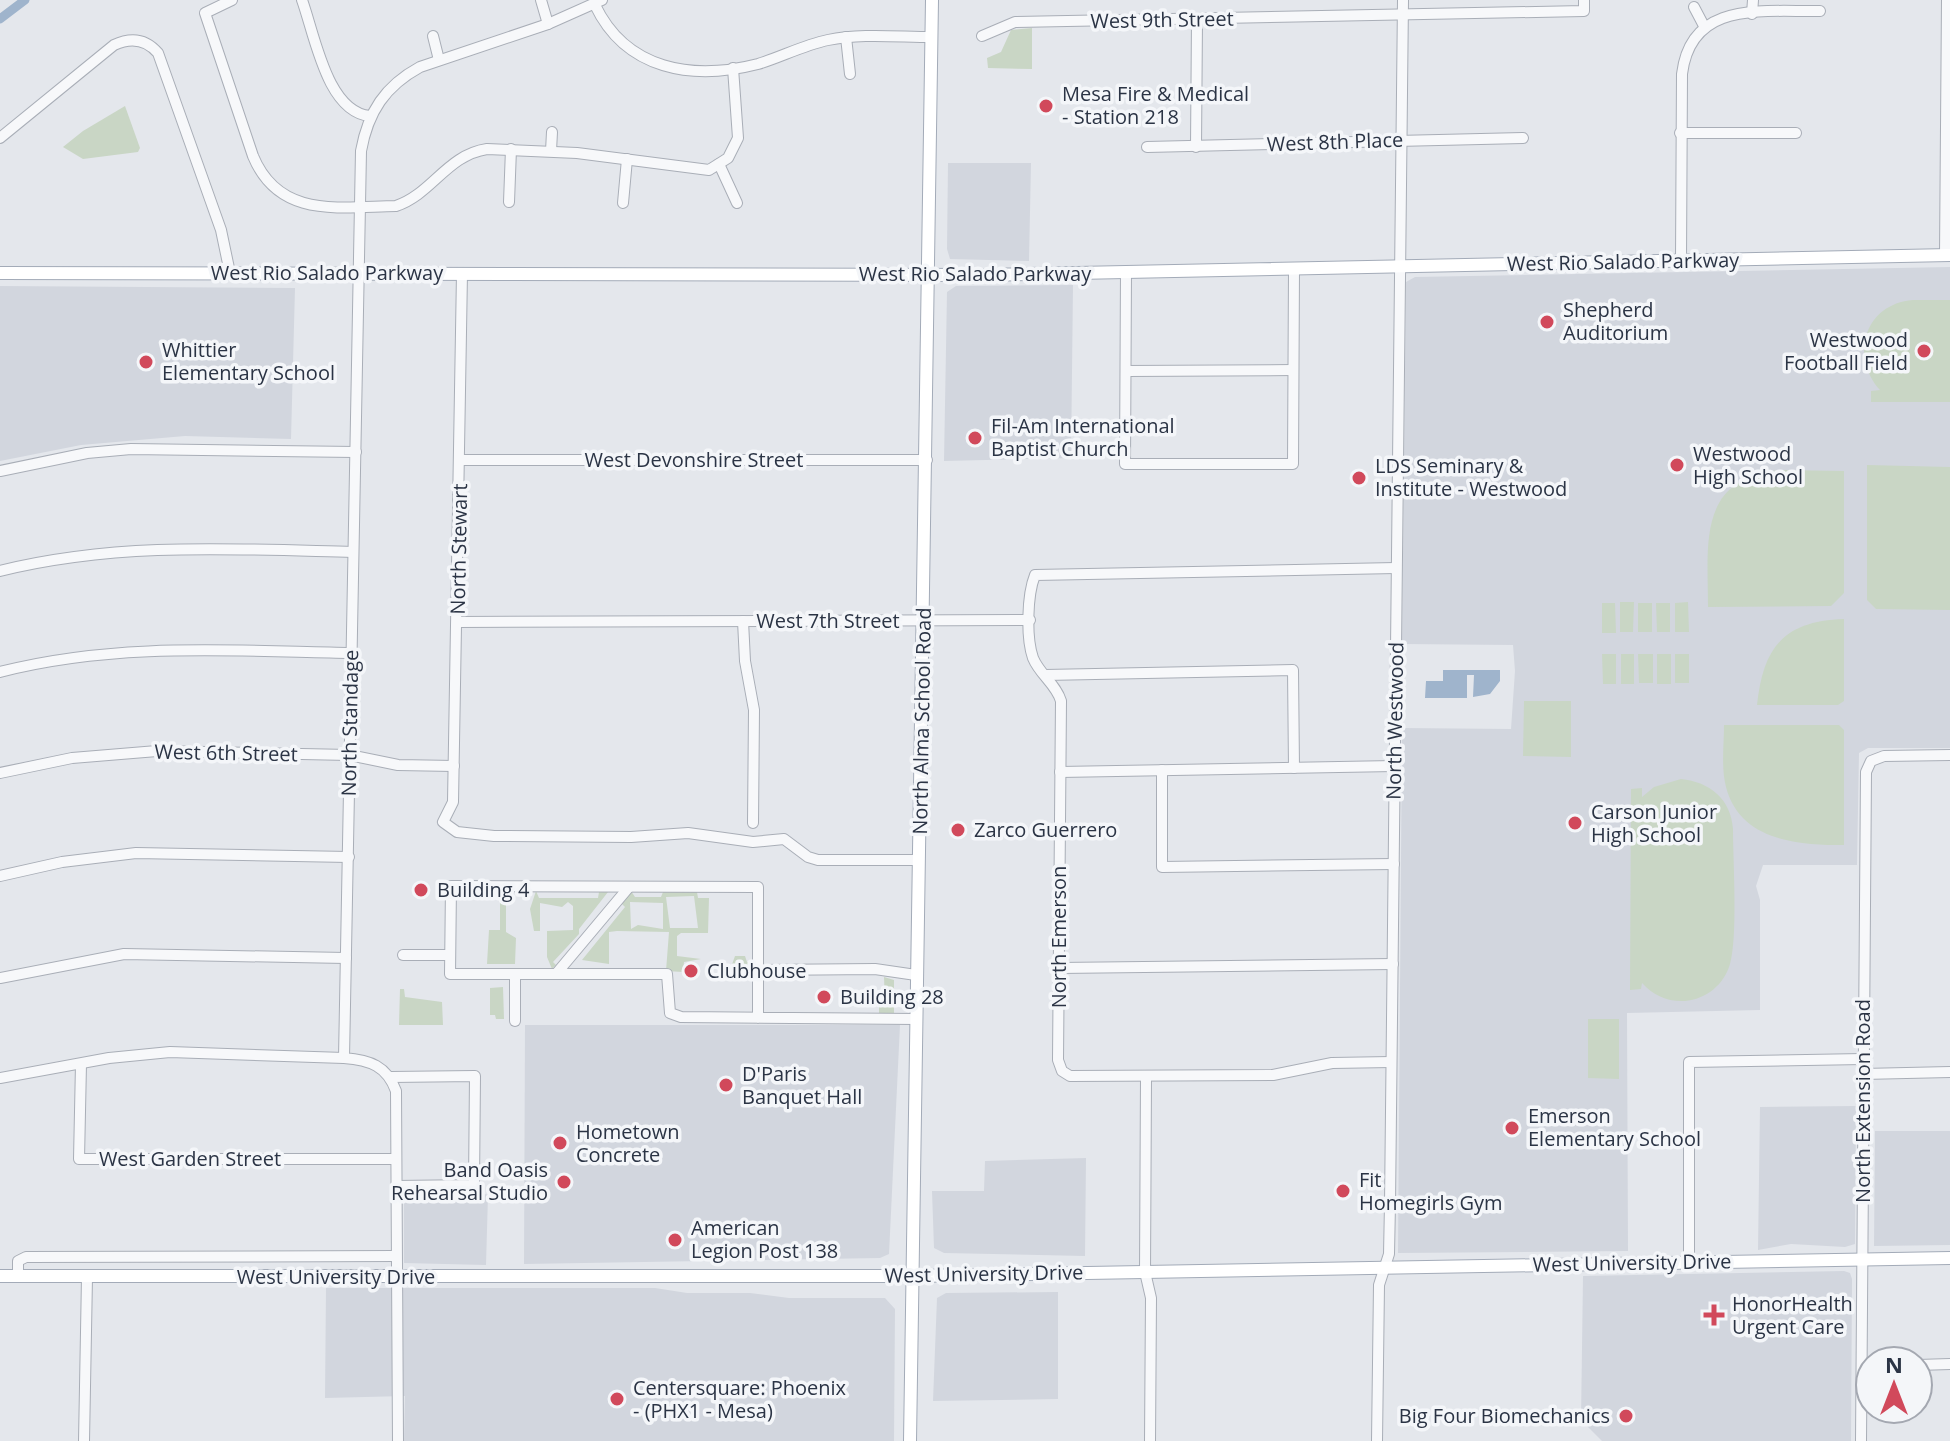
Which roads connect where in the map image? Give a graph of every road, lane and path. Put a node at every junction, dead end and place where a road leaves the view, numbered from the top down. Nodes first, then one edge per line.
1 (232, 0) edge
2 (302, 0) edge
3 (541, 0) edge
4 (932, 0) edge
5 (1403, 0) edge
6 (1753, 0) edge
7 (1947, 0) edge
8 (599, 2) edge
9 (1584, 5) edge
10 (1694, 7) dead end
11 (1820, 11) dead end
12 (1752, 14) junction
13 (1403, 15) junction
14 (1197, 19) junction
15 (548, 24) junction
16 (1704, 26) junction
17 (433, 36) dead end
18 (982, 36) dead end
19 (846, 37) junction
20 (932, 37) junction
21 (439, 60) junction
22 (733, 68) junction
23 (850, 74) dead end
24 (370, 116) junction
25 (552, 132) dead end
26 (1680, 133) junction
27 (1796, 133) dead end
28 (1948, 134) edge
29 (0, 138) edge
30 (1523, 138) dead end
31 (1400, 143) junction
32 (1147, 147) dead end
33 (1196, 147) junction
34 (511, 149) junction
35 (551, 151) junction
36 (627, 159) junction
37 (719, 164) junction
38 (509, 202) dead end
39 (623, 203) dead end
40 (737, 203) dead end
41 (357, 207) junction
42 (1948, 255) edge
43 (1681, 261) junction
44 (1399, 266) junction
45 (1294, 269) junction
46 (1126, 272) junction
47 (0, 273) edge
48 (230, 273) junction
49 (462, 273) junction
50 (359, 275) junction
51 (930, 275) junction
52 (1293, 370) junction
53 (1126, 371) junction
54 (356, 452) junction
55 (461, 460) junction
56 (927, 460) junction
57 (0, 471) edge
58 (353, 552) junction
59 (1396, 568) junction
60 (0, 571) edge
61 (1030, 620) junction
62 (743, 621) junction
63 (925, 621) junction
64 (457, 622) junction
65 (352, 653) junction
66 (0, 672) edge
67 (1045, 675) junction
68 (349, 755) junction
69 (1950, 755) edge
70 (454, 766) junction
71 (1394, 766) junction
72 (1294, 768) junction
73 (1162, 770) junction
74 (1060, 772) junction
75 (0, 773) edge
76 (753, 823) dead end
77 (349, 857) junction
78 (919, 860) junction
79 (1394, 864) junction
80 (0, 876) edge
81 (629, 887) junction
82 (403, 955) dead end
83 (450, 955) junction
84 (346, 958) junction
85 (1393, 964) junction
86 (1059, 968) junction
87 (758, 970) junction
88 (515, 974) junction
89 (556, 974) junction
90 (916, 975) junction
91 (0, 978) edge
92 (758, 1018) junction
93 (916, 1019) junction
94 (515, 1021) dead end
95 (344, 1058) junction
96 (1863, 1059) junction
97 (1391, 1062) junction
98 (81, 1064) junction
99 (1950, 1072) edge
100 (1863, 1074) junction
101 (391, 1077) junction
102 (0, 1078) edge
103 (1146, 1078) junction
104 (396, 1159) junction
105 (396, 1186) junction
106 (396, 1256) junction
107 (1862, 1258) junction
108 (1950, 1258) edge
109 (1689, 1261) junction
110 (1385, 1268) junction
111 (1145, 1272) junction
112 (0, 1276) edge
113 (18, 1276) junction
114 (913, 1276) junction
115 (87, 1277) junction
116 (396, 1277) junction
117 (1865, 1345) edge
118 (84, 1441) edge
119 (398, 1441) edge
120 (910, 1441) edge
121 (1150, 1441) edge
122 (1377, 1441) edge

1 - 41 street
2 - 24 street
3 - 15 street
4 - 20 main road, North Alma School Road
5 - 13 street, North Westwood
6 - 12 street
7 - 28 street
8 - 15 street
8 - 22 street
9 - 13 street, West 9th Street
10 - 16 street
11 - 12 street
12 - 16 street
13 - 14 street, West 9th Street
13 - 31 street, North Westwood
14 - 18 street, West 9th Street
14 - 33 street
15 - 21 street
16 - 26 street
17 - 21 street
19 - 20 street
19 - 22 street
19 - 23 street
20 - 51 main road, North Alma School Road
21 - 24 street
22 - 37 street
24 - 41 street, North Standage
25 - 35 street
26 - 27 street
26 - 43 street
28 - 42 street
29 - 48 street
30 - 31 street, West 8th Place
31 - 33 street, West 8th Place
31 - 44 street, North Westwood
32 - 33 street, West 8th Place
34 - 35 street
34 - 38 street
34 - 41 street
35 - 36 street
36 - 37 street
36 - 39 street
37 - 40 street
41 - 50 street, North Standage
42 - 43 main road, West Rio Salado Parkway
43 - 44 main road, West Rio Salado Parkway
44 - 45 main road, West Rio Salado Parkway
44 - 59 street, North Westwood
45 - 46 main road, West Rio Salado Parkway
45 - 52 street
46 - 51 main road, West Rio Salado Parkway
46 - 53 street
47 - 48 main road, West Rio Salado Parkway
48 - 50 main road, West Rio Salado Parkway
49 - 50 main road, West Rio Salado Parkway
49 - 51 main road, West Rio Salado Parkway
49 - 55 street, North Stewart
50 - 54 street, North Standage
51 - 56 main road, North Alma School Road
52 - 53 street
52 - 53 street
54 - 57 street
54 - 58 street, North Standage
55 - 56 street, West Devonshire Street
55 - 64 street, North Stewart
56 - 63 main road, North Alma School Road
58 - 60 street
58 - 65 street, North Standage
59 - 61 street
59 - 71 street, North Westwood
61 - 63 street, West 7th Street
61 - 67 street, North Emerson
62 - 63 street, West 7th Street
62 - 64 street, West 7th Street
62 - 76 street
63 - 78 main road, North Alma School Road
64 - 70 street, North Stewart
65 - 66 street
65 - 68 street, North Standage
67 - 72 street
67 - 74 street, North Emerson
68 - 70 street, West 6th Street
68 - 75 street, West 6th Street
68 - 77 street, North Standage
69 - 96 street, North Extension Road
70 - 78 street, North Stewart
71 - 72 street
71 - 79 street, North Westwood
72 - 73 street
73 - 74 street
73 - 79 street
74 - 86 street, North Emerson
77 - 80 street
77 - 84 street, North Standage
78 - 90 main road, North Alma School Road
79 - 85 street, North Westwood
81 - 83 street
81 - 87 street
81 - 89 street
82 - 83 street
83 - 88 street
84 - 91 street
84 - 95 street, North Standage
85 - 86 street
85 - 97 street, North Westwood
86 - 103 street, North Emerson
87 - 90 street
87 - 92 street
88 - 89 street
88 - 94 street
89 - 92 street
90 - 93 main road, North Alma School Road
92 - 93 street
93 - 114 main road, North Alma School Road
95 - 98 street
95 - 101 street
96 - 100 street, North Extension Road
96 - 109 street
97 - 103 street
97 - 110 street, North Westwood
98 - 102 street
98 - 104 street, West Garden Street
99 - 100 street
100 - 107 street, North Extension Road
101 - 104 street
101 - 105 street
103 - 111 street
104 - 105 street
105 - 106 street
106 - 113 street, West University Drive
106 - 116 street
107 - 108 main road, West University Drive
107 - 109 main road, West University Drive
107 - 117 street, North Extension Road
109 - 110 main road, West University Drive
110 - 111 main road, West University Drive
110 - 122 street, North Westwood
111 - 114 main road, West University Drive
111 - 121 street
112 - 113 main road, West University Drive
113 - 115 main road, West University Drive
114 - 116 main road, West University Drive
114 - 120 main road, North Alma School Road
115 - 116 main road, West University Drive
115 - 118 street
116 - 119 street

